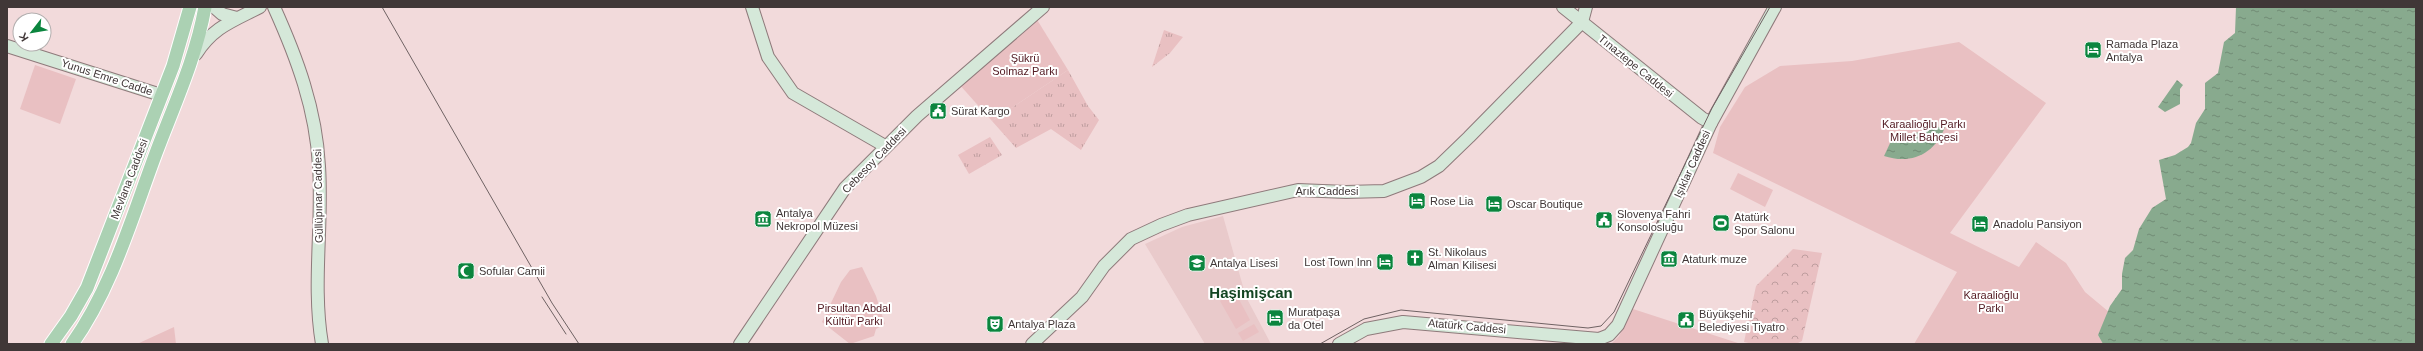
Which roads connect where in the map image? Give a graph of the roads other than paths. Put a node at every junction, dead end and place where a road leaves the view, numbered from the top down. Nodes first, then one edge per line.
1 (190, 7) edge
2 (205, 7) edge
3 (214, 7) edge
4 (260, 7) edge
5 (274, 7) edge
6 (752, 7) edge
7 (1043, 7) edge
8 (1563, 7) edge
9 (1586, 7) edge
10 (1775, 7) edge
11 (237, 18) junction
12 (1582, 22) junction
13 (7, 46) edge
14 (192, 60) junction
15 (162, 95) junction
16 (1721, 102) junction
17 (1711, 123) junction
18 (885, 146) junction
19 (1694, 164) junction
20 (1599, 339) joint
21 (1034, 342) edge
22 (52, 344) edge
23 (72, 344) edge
24 (322, 344) edge
25 (740, 344) edge
26 (1339, 344) edge

1 - 15 main road, Mevlana Caddesi
2 - 14 main road, Mevlana Caddesi
3 - 11 street
4 - 11 street
5 - 24 street, Güllüpınar Caddesi
6 - 18 street
7 - 18 street, Cebesoy Caddesi
8 - 12 street, Tınaztepe Caddesi
9 - 12 street
10 - 16 street, Işıklar Caddesi
11 - 14 street
12 - 17 street, Tınaztepe Caddesi
12 - 21 street, Arık Caddesi
13 - 15 street, Yunus Emre Cadde
14 - 23 main road, Mevlana Caddesi
15 - 22 main road, Mevlana Caddesi
16 - 17 street, Işıklar Caddesi
16 - 19 street
17 - 19 street, Işıklar Caddesi
18 - 25 street, Cebesoy Caddesi
19 - 20 street, Işıklar Caddesi
20 - 26 street, Atatürk Caddesi

